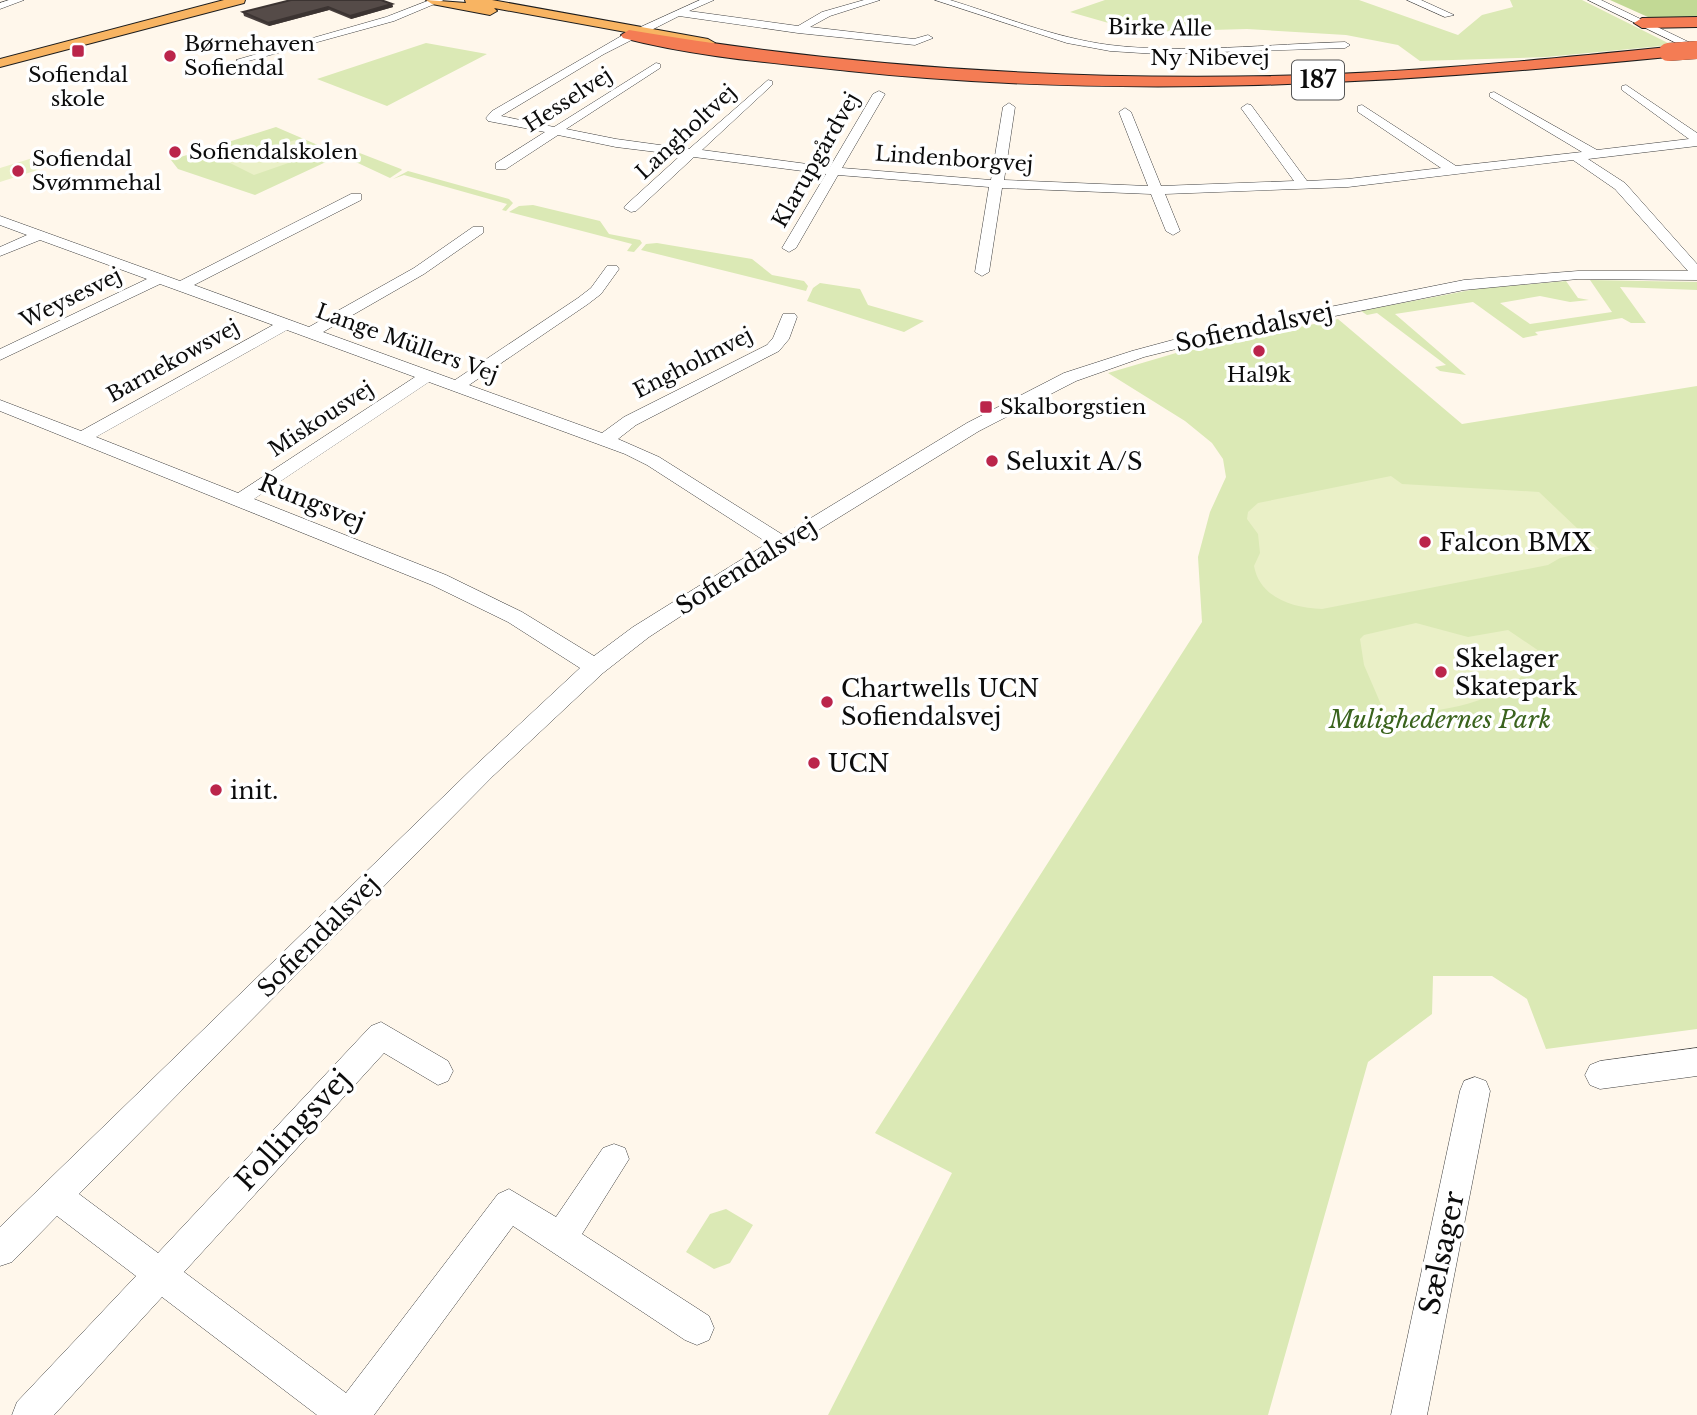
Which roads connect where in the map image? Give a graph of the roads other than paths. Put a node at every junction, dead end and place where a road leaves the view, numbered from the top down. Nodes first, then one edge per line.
1 (19, 0) edge
2 (432, 0) edge
3 (438, 0) edge
4 (471, 0) edge
5 (690, 0) edge
6 (875, 0) edge
7 (940, 0) edge
8 (1412, 0) edge
9 (1593, 0) edge
10 (247, 1) edge
11 (707, 1) edge
12 (0, 6) edge
13 (677, 12) junction
14 (1449, 15) dead end
15 (1697, 22) edge
16 (157, 23) junction
17 (1642, 23) junction
18 (798, 30) junction
19 (633, 33) junction
20 (928, 38) dead end
21 (1345, 45) dead end
22 (1697, 50) edge
23 (822, 59) joint
24 (241, 60) dead end
25 (0, 63) edge
26 (656, 66) dead end
27 (890, 68) junction
28 (768, 83) dead end
29 (1626, 88) dead end
30 (879, 94) dead end
31 (1494, 95) dead end
32 (1009, 107) dead end
33 (1247, 108) dead end
34 (1363, 109) dead end
35 (1125, 112) dead end
36 (553, 132) junction
37 (1697, 141) edge
38 (1595, 154) junction
39 (691, 155) junction
40 (1575, 156) junction
41 (501, 166) dead end
42 (833, 171) junction
43 (1454, 171) junction
44 (998, 184) junction
45 (1304, 186) junction
46 (1157, 190) junction
47 (356, 197) dead end
48 (631, 208) dead end
49 (0, 220) edge
50 (478, 230) dead end
51 (1173, 231) dead end
52 (40, 234) junction
53 (789, 248) dead end
54 (0, 252) edge
55 (612, 270) dead end
56 (982, 272) dead end
57 (1697, 275) edge
58 (160, 278) junction
59 (181, 286) junction
60 (789, 317) dead end
61 (287, 324) junction
62 (311, 333) junction
63 (0, 355) edge
64 (429, 375) junction
65 (457, 386) junction
66 (0, 405) edge
67 (81, 438) junction
68 (605, 440) junction
69 (238, 501) junction
70 (782, 543) junction
71 (595, 667) junction
72 (1697, 1062) edge
73 (438, 1071) dead end
74 (1600, 1075) dead end
75 (1475, 1091) dead end
76 (614, 1158) dead end
77 (56, 1196) junction
78 (561, 1237) junction
79 (0, 1251) edge
80 (159, 1273) junction
81 (697, 1328) dead end
82 (30, 1415) edge
83 (346, 1415) edge
84 (352, 1415) edge
85 (1409, 1415) edge

1 - 12 street
2 - 3 main road, Ny Nibevej / 187
3 - 19 main road, Ny Nibevej / 187
3 - 24 street
4 - 19 main road, Ny Nibevej / 187
5 - 11 street
6 - 18 street
7 - 21 street, Birke Alle
8 - 14 street
9 - 17 street
10 - 16 main road
10 - 16 main road
11 - 13 street
13 - 18 street
13 - 19 street
15 - 17 highway
16 - 25 main road
17 - 22 street
18 - 20 street
19 - 23 main road, Ny Nibevej / 187
19 - 27 highway, Ny Nibevej / 187
19 - 36 street, Lindenborgvej
22 - 27 highway, Ny Nibevej / 187, bridge
23 - 27 highway, Ny Nibevej / 187
26 - 36 street, Hesselvej
28 - 39 street, Langholtvej
29 - 37 street
30 - 42 street, Klarupgårdvej
31 - 38 street
32 - 44 street
33 - 45 street
34 - 43 street
35 - 46 street
36 - 39 street, Lindenborgvej
36 - 41 street, Hesselvej
37 - 38 street, Lindenborgvej
38 - 40 street, Lindenborgvej
39 - 42 street, Lindenborgvej
39 - 48 street, Langholtvej
40 - 43 street, Lindenborgvej
40 - 57 street
42 - 44 street, Lindenborgvej
42 - 53 street, Klarupgårdvej
43 - 45 street, Lindenborgvej
44 - 46 street, Lindenborgvej
44 - 56 street
45 - 46 street, Lindenborgvej
46 - 51 street
47 - 59 street
49 - 52 street, Lange Müllers Vej
50 - 62 street
52 - 54 street
52 - 58 street, Lange Müllers Vej
55 - 65 street
57 - 70 street, Sofiendalsvej
58 - 59 street, Lange Müllers Vej
58 - 63 street, Weysesvej
59 - 61 street, Lange Müllers Vej
60 - 68 street, Engholmvej
61 - 62 street, Lange Müllers Vej
61 - 67 street, Barnekowsvej
62 - 64 street, Lange Müllers Vej
64 - 65 street, Lange Müllers Vej
64 - 69 street, Miskousvej
65 - 68 street, Lange Müllers Vej
66 - 67 street, Rungsvej
67 - 69 street, Rungsvej
68 - 70 street, Lange Müllers Vej
69 - 71 street, Rungsvej
70 - 71 street, Sofiendalsvej
71 - 77 street, Sofiendalsvej
72 - 74 street
73 - 80 street, Follingsvej
75 - 85 street, Sælsager
76 - 78 street
77 - 79 street, Sofiendalsvej
77 - 80 street
78 - 81 street
78 - 84 street
80 - 82 street, Follingsvej
80 - 83 street

